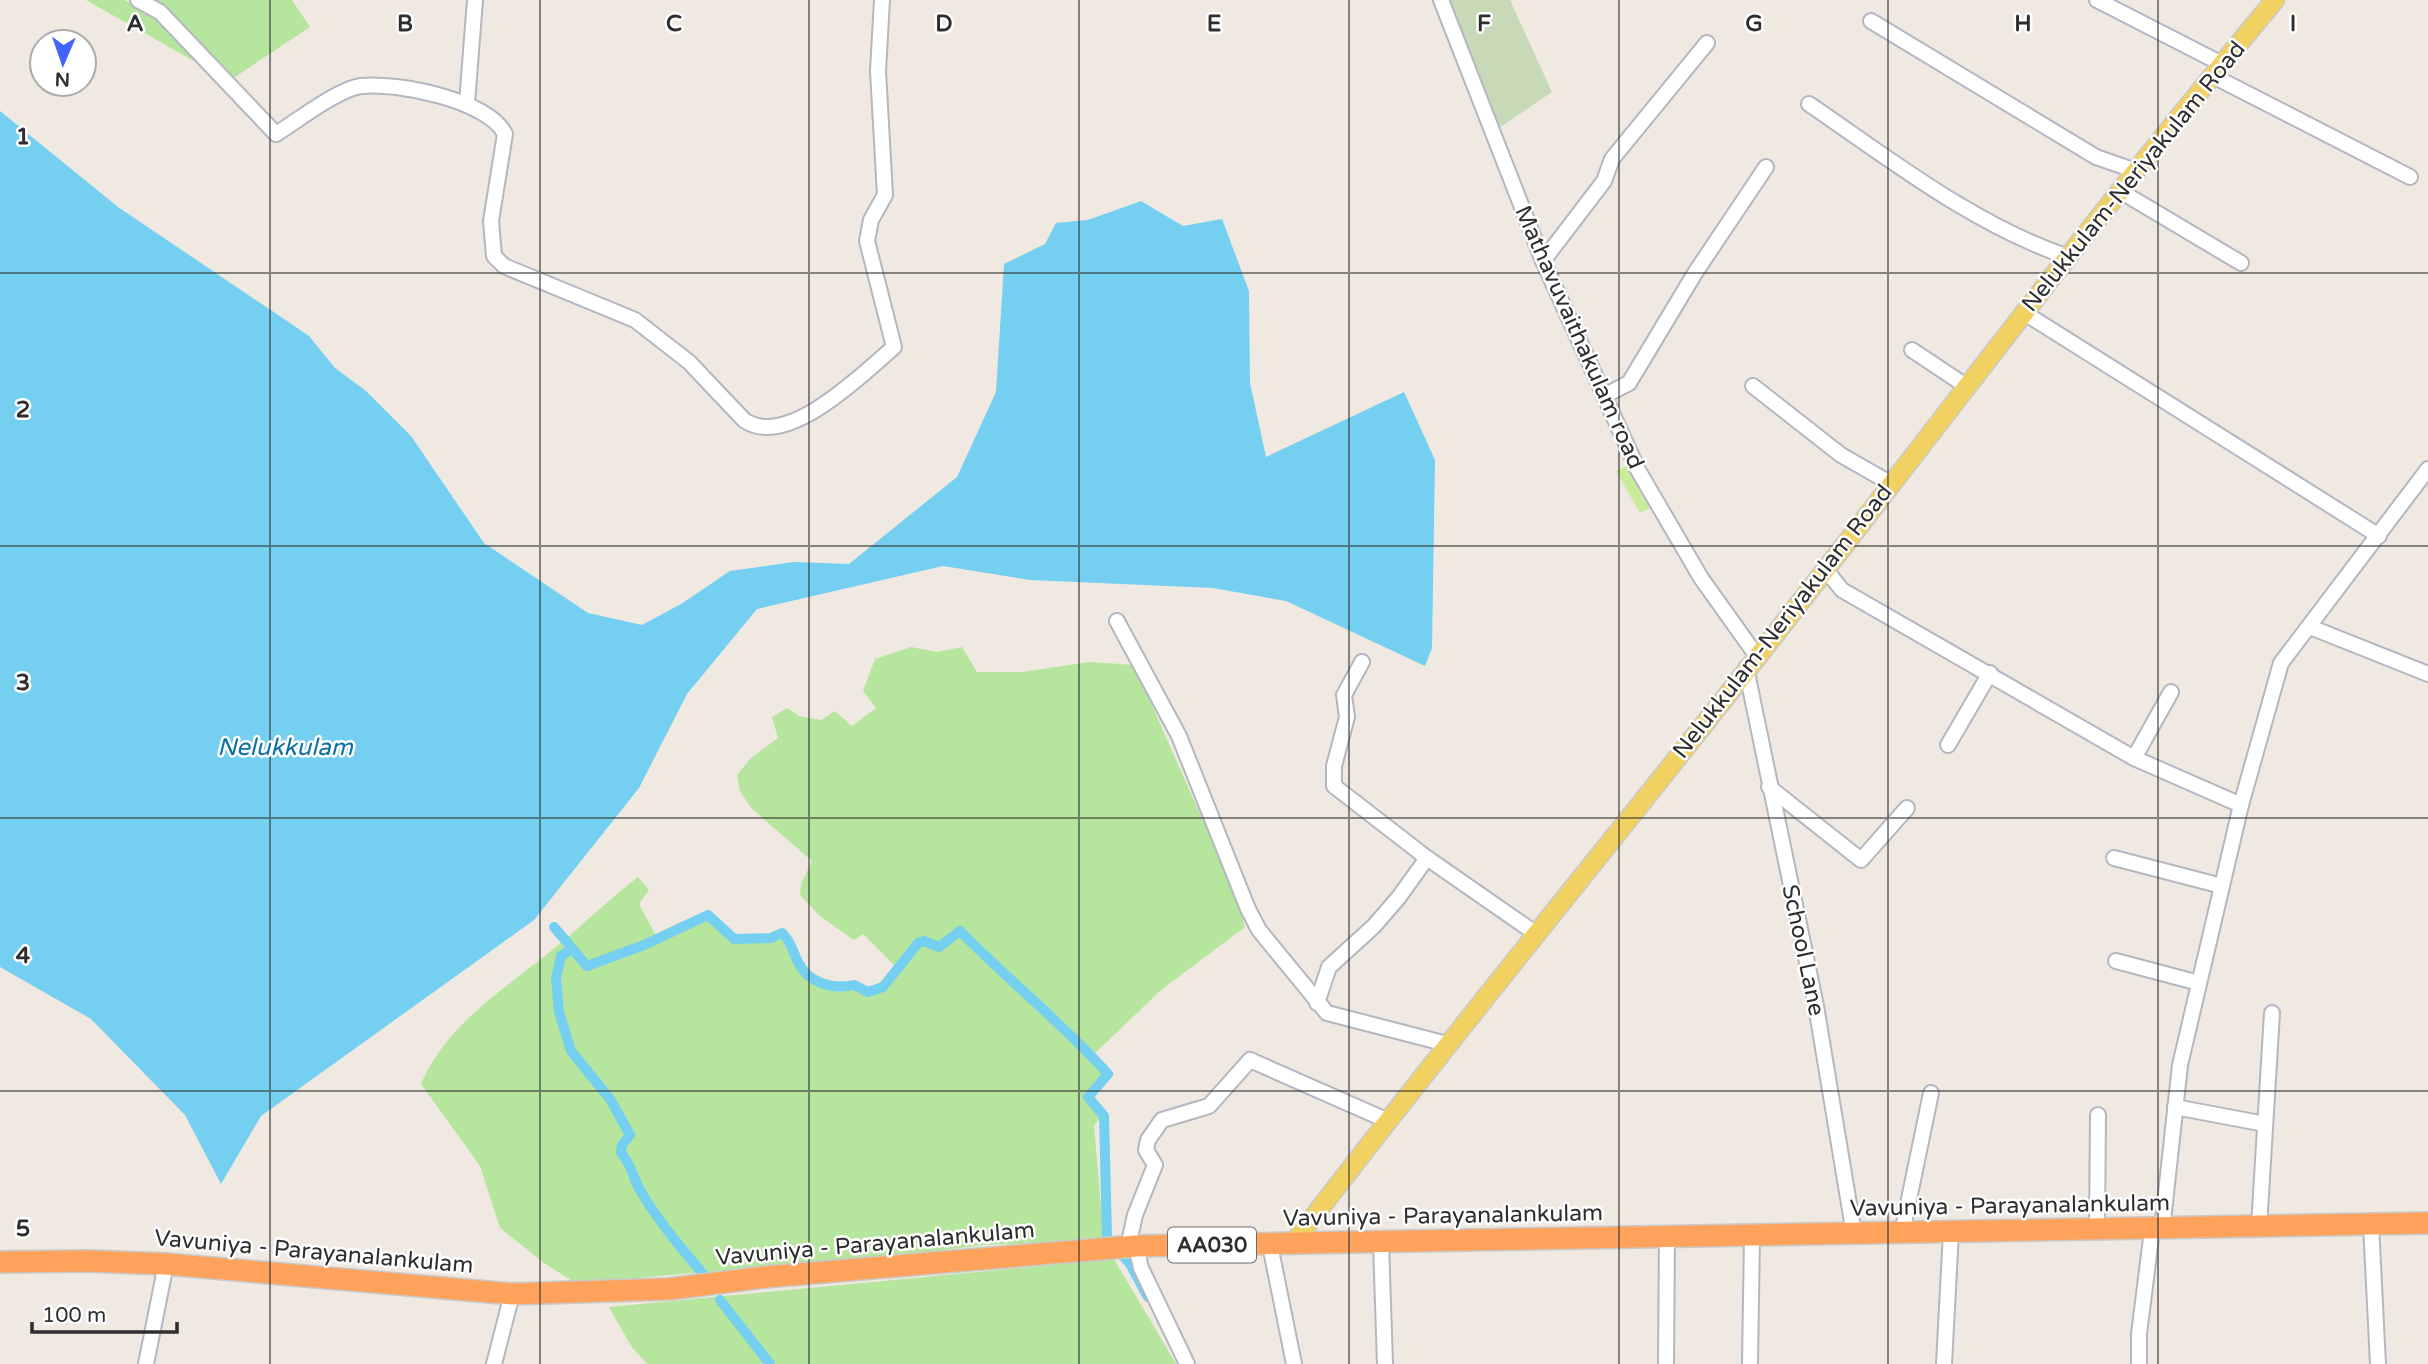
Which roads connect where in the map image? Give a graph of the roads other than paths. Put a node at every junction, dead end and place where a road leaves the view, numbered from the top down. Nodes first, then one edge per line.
1 (138, 0) edge
2 (475, 0) edge
3 (882, 0) edge
4 (1441, 0) edge
5 (2097, 0) edge
6 (2275, 0) edge
7 (1871, 22) dead end
8 (1707, 43) dead end
9 (2218, 70) junction
10 (467, 103) junction
11 (1809, 104) dead end
12 (1766, 167) dead end
13 (2136, 171) junction
14 (2410, 177) dead end
15 (2120, 191) junction
16 (2068, 257) junction
17 (1543, 261) junction
18 (2241, 263) dead end
19 (2023, 312) junction
20 (1912, 350) dead end
21 (1753, 386) dead end
22 (1966, 386) junction
23 (1606, 395) junction
24 (2428, 469) edge
25 (1890, 483) junction
26 (2379, 536) junction
27 (1826, 570) junction
28 (1117, 621) dead end
29 (2311, 627) junction
30 (1362, 662) dead end
31 (1751, 662) junction
32 (1990, 673) junction
33 (2428, 674) edge
34 (2171, 692) dead end
35 (1948, 745) dead end
36 (2134, 758) junction
37 (1769, 787) junction
38 (2241, 805) junction
39 (1907, 808) dead end
40 (1427, 858) junction
41 (2114, 858) dead end
42 (2222, 886) junction
43 (1535, 933) junction
44 (2116, 961) dead end
45 (2199, 984) junction
46 (1317, 1003) junction
47 (2272, 1013) dead end
48 (1447, 1044) junction
49 (1931, 1093) dead end
50 (2175, 1107) junction
51 (2098, 1115) dead end
52 (1386, 1120) junction
53 (2265, 1124) junction
54 (2428, 1223) edge
55 (2371, 1224) junction
56 (2259, 1227) junction
57 (2097, 1230) junction
58 (2157, 1230) junction
59 (1951, 1232) junction
60 (1902, 1233) junction
61 (1854, 1234) junction
62 (1752, 1235) junction
63 (1667, 1237) junction
64 (1381, 1243) junction
65 (1270, 1245) junction
66 (1292, 1245) junction
67 (1132, 1246) junction
68 (0, 1262) edge
69 (166, 1264) junction
70 (512, 1294) junction
71 (146, 1364) edge
72 (494, 1364) edge
73 (1187, 1364) edge
74 (1294, 1364) edge
75 (1385, 1364) edge
76 (1666, 1364) edge
77 (1750, 1364) edge
78 (1944, 1364) edge
79 (2139, 1364) edge
80 (2378, 1364) edge

1 - 10 street
2 - 10 street
3 - 10 street
4 - 17 street, Mathavuvaithakulam road
5 - 9 street
6 - 9 main road, Nelukkulam-Neriyakulam Road
7 - 13 street
8 - 17 street
9 - 13 main road, Nelukkulam-Neriyakulam Road
9 - 14 street
11 - 16 street
12 - 23 street
13 - 15 main road, Nelukkulam-Neriyakulam Road
15 - 16 main road, Nelukkulam-Neriyakulam Road
15 - 18 street
16 - 19 main road, Nelukkulam-Neriyakulam Road
17 - 23 street, Mathavuvaithakulam road
19 - 22 main road, Nelukkulam-Neriyakulam Road
19 - 26 street
20 - 22 street
21 - 25 street
22 - 25 main road, Nelukkulam-Neriyakulam Road
23 - 31 street, Mathavuvaithakulam road
24 - 26 street
25 - 27 main road, Nelukkulam-Neriyakulam Road
26 - 29 street
27 - 31 main road, Nelukkulam-Neriyakulam Road
27 - 32 street
28 - 46 street
29 - 33 street
29 - 38 street
30 - 40 street
31 - 37 street, School Lane
31 - 43 main road, Nelukkulam-Neriyakulam Road
32 - 35 street
32 - 36 street
34 - 36 street
36 - 38 street
37 - 39 street
37 - 61 street, School Lane
38 - 42 street
40 - 43 street
40 - 46 street
41 - 42 street
42 - 45 street
43 - 48 main road, Nelukkulam-Neriyakulam Road
44 - 45 street
45 - 50 street
46 - 48 street
47 - 53 street
48 - 52 main road, Nelukkulam-Neriyakulam Road
49 - 60 street
50 - 53 street
50 - 58 street
51 - 57 street
52 - 66 main road, Nelukkulam-Neriyakulam Road
52 - 67 street
53 - 56 street
54 - 55 highway, Vavuniya - Parayanalankulam / AA030
55 - 56 highway, Vavuniya - Parayanalankulam / AA030
55 - 80 street
56 - 58 highway, Vavuniya - Parayanalankulam / AA030
57 - 58 highway, Vavuniya - Parayanalankulam / AA030
57 - 59 highway, Vavuniya - Parayanalankulam / AA030
58 - 79 street
59 - 60 highway, Vavuniya - Parayanalankulam / AA030
59 - 78 street
60 - 61 highway, Vavuniya - Parayanalankulam / AA030
61 - 62 highway, Vavuniya - Parayanalankulam / AA030
62 - 63 highway, Vavuniya - Parayanalankulam / AA030
62 - 77 street
63 - 64 highway, Vavuniya - Parayanalankulam / AA030
63 - 76 street
64 - 66 highway, Vavuniya - Parayanalankulam / AA030
64 - 75 street
65 - 66 highway, Vavuniya - Parayanalankulam / AA030
65 - 67 highway, Vavuniya - Parayanalankulam / AA030
65 - 74 street
67 - 70 highway, Vavuniya - Parayanalankulam / AA030
67 - 73 street
68 - 69 highway, Vavuniya - Parayanalankulam / AA030
69 - 70 highway, Vavuniya - Parayanalankulam / AA030
69 - 71 street
70 - 72 street

